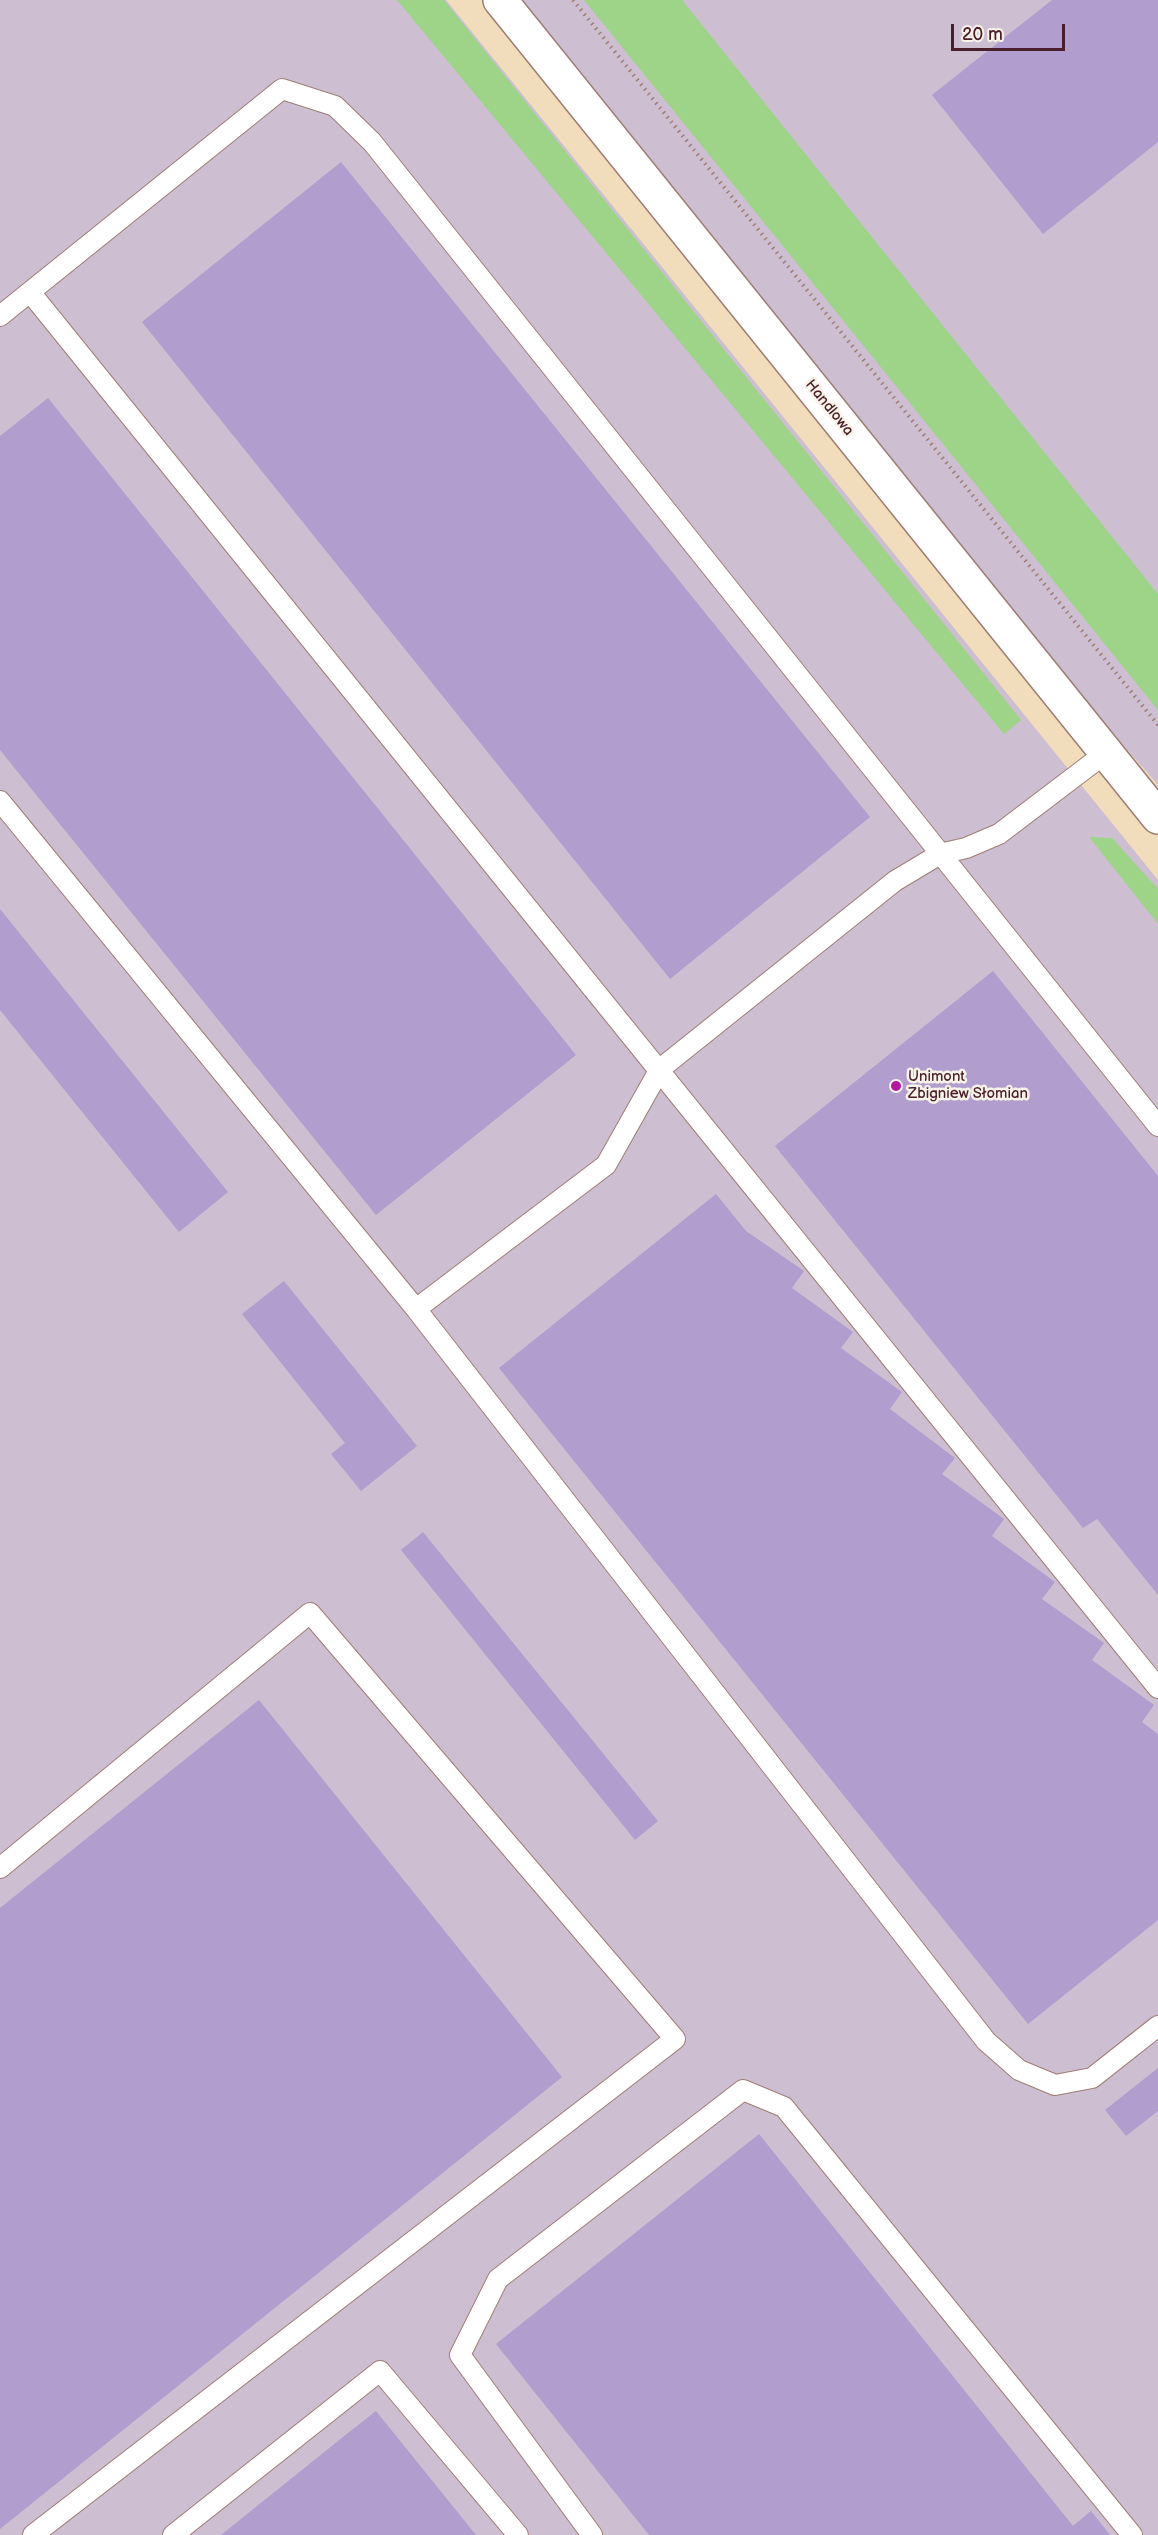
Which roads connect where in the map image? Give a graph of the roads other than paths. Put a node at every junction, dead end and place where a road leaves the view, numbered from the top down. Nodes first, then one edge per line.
1 (500, 0) edge
2 (30, 292) junction
3 (0, 316) edge
4 (1107, 752) junction
5 (0, 801) edge
6 (1158, 817) edge
7 (940, 854) junction
8 (660, 1069) junction
9 (1158, 1126) edge
10 (416, 1309) junction
11 (1158, 1688) edge
12 (0, 1868) edge
13 (1158, 2026) edge
14 (33, 2535) edge
15 (173, 2535) edge
16 (518, 2535) edge
17 (592, 2535) edge
18 (1132, 2535) edge

1 - 4 street, Handlowa
2 - 3 lane
2 - 7 lane
2 - 8 lane
4 - 6 street, Handlowa
4 - 7 lane
5 - 10 lane
7 - 8 lane
7 - 9 lane
8 - 10 lane
8 - 11 lane
10 - 13 lane
12 - 14 lane
15 - 16 lane
17 - 18 lane

